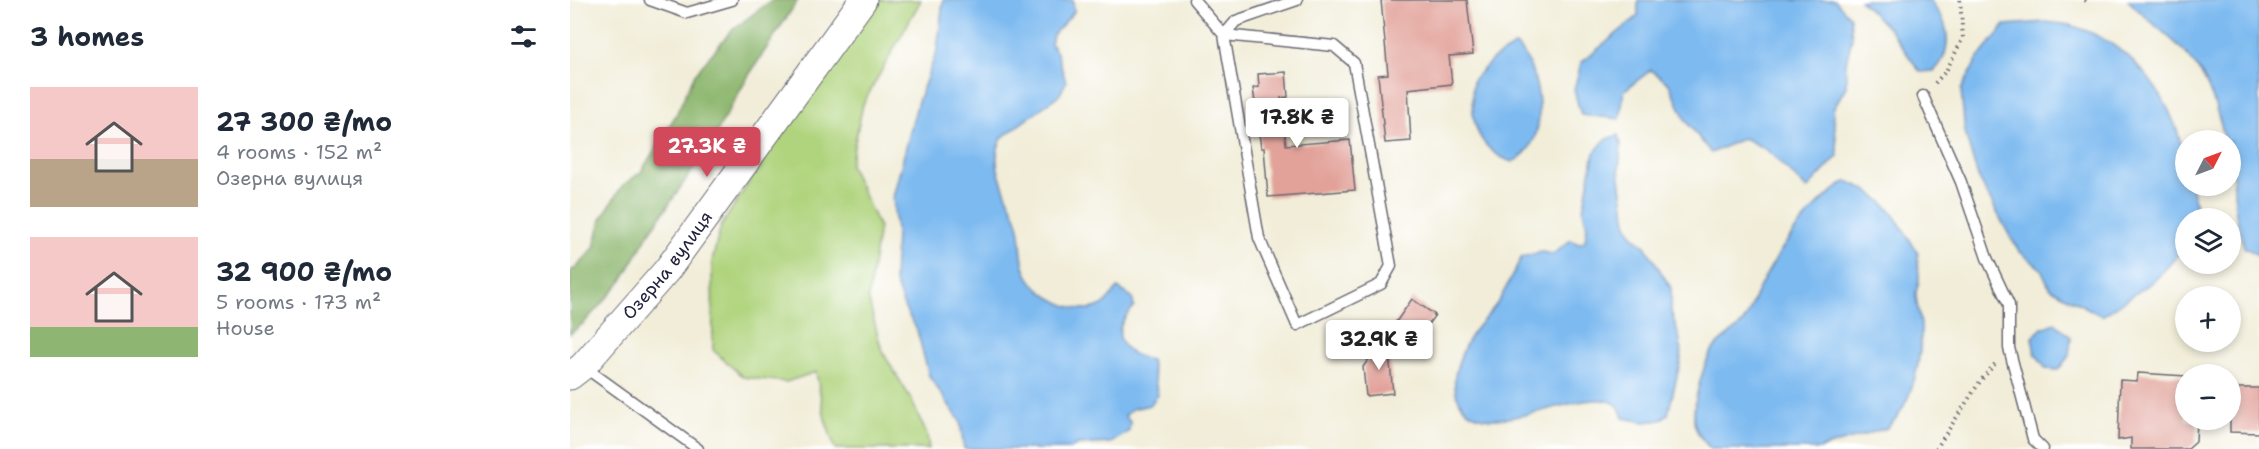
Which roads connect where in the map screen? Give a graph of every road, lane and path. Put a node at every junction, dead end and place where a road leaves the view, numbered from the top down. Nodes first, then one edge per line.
1 (650, 0) edge
2 (732, 0) edge
3 (863, 0) edge
4 (1194, 0) edge
5 (1297, 0) edge
6 (1960, 0) edge
7 (1224, 35) junction
8 (1923, 96) joint
9 (2009, 348) junction
10 (576, 371) edge
11 (698, 449) edge
12 (1936, 449) edge
13 (2043, 449) edge

1 - 2 lane
3 - 10 street, Озерна вулиця
4 - 7 lane
5 - 7 lane
6 - 8 path
7 - 7 lane
8 - 9 lane
9 - 12 path
9 - 13 lane
10 - 11 lane

